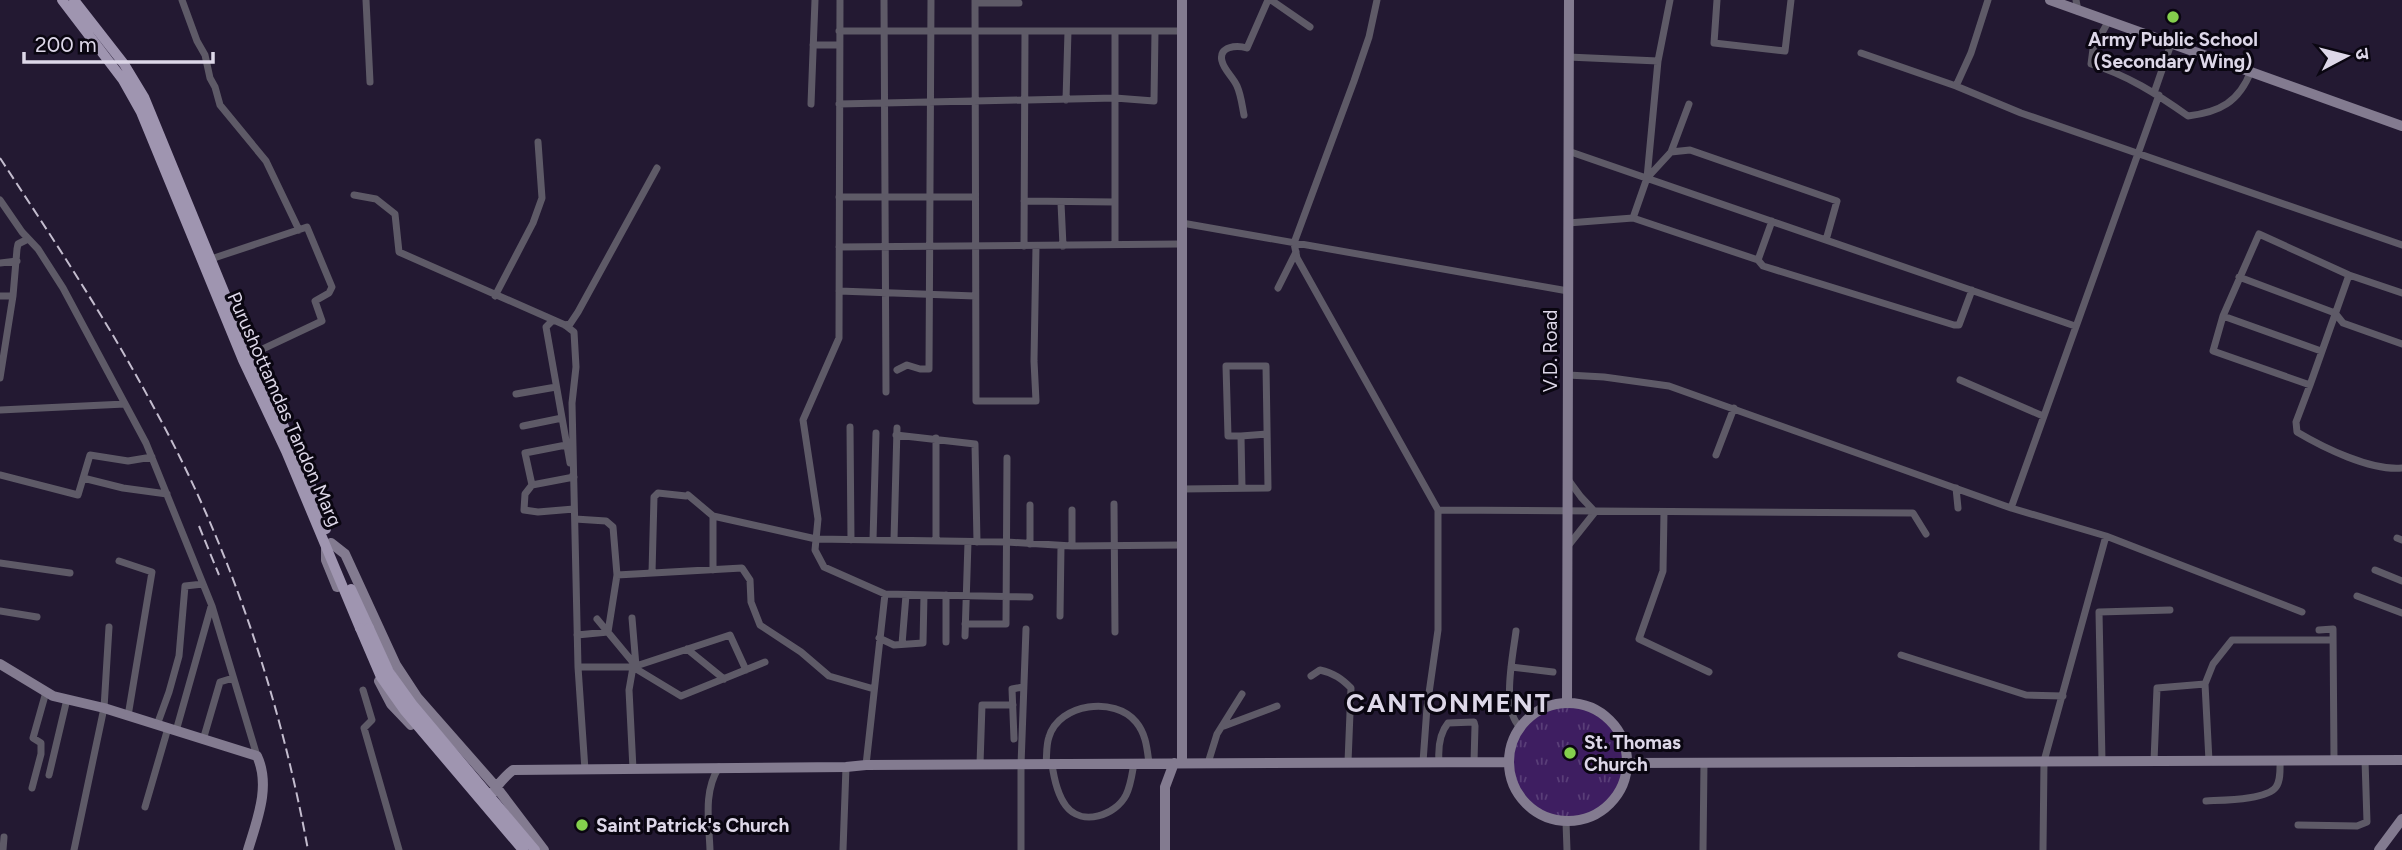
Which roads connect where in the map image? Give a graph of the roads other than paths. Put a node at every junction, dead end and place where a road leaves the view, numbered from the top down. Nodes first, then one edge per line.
1 (62, 0) edge
2 (74, 0) edge
3 (182, 0) edge
4 (366, 0) edge
5 (815, 0) edge
6 (840, 0) edge
7 (884, 0) edge
8 (931, 0) edge
9 (1182, 0) edge
10 (1270, 0) edge
11 (1377, 0) edge
12 (1569, 0) edge
13 (1670, 0) edge
14 (1717, 0) edge
15 (1791, 0) edge
16 (1988, 0) edge
17 (2050, 0) edge
18 (975, 1) edge
19 (1018, 3) dead end
20 (2077, 5) edge
21 (2108, 22) junction
22 (1310, 27) dead end
23 (839, 31) junction
24 (884, 31) junction
25 (930, 31) junction
26 (1025, 31) junction
27 (1068, 31) junction
28 (1155, 31) junction
29 (975, 32) junction
30 (1115, 32) junction
31 (1182, 32) junction
32 (2171, 44) junction
33 (813, 45) junction
34 (839, 45) junction
35 (1861, 53) dead end
36 (1569, 57) junction
37 (1658, 61) junction
38 (2251, 71) junction
39 (370, 82) dead end
40 (1956, 86) junction
41 (2156, 94) junction
42 (1115, 98) junction
43 (1066, 100) junction
44 (1025, 101) junction
45 (975, 102) junction
46 (930, 103) junction
47 (811, 104) dead end
48 (839, 104) junction
49 (885, 104) junction
50 (1689, 104) dead end
51 (1244, 114) dead end
52 (2402, 126) edge
53 (538, 142) dead end
54 (1568, 151) junction
55 (1671, 152) junction
56 (2138, 152) junction
57 (657, 168) dead end
58 (1647, 178) junction
59 (354, 195) dead end
60 (839, 197) junction
61 (885, 197) junction
62 (929, 197) junction
63 (975, 197) junction
64 (0, 200) edge
65 (1024, 201) junction
66 (1061, 202) junction
67 (1115, 202) junction
68 (1633, 218) junction
69 (1772, 221) junction
70 (1182, 223) junction
71 (1568, 223) junction
72 (299, 230) junction
73 (28, 239) junction
74 (1826, 240) junction
75 (1294, 243) junction
76 (1115, 244) junction
77 (1181, 244) junction
78 (930, 245) junction
79 (2402, 245) edge
80 (977, 246) junction
81 (1024, 246) junction
82 (1036, 246) junction
83 (1063, 246) junction
84 (839, 247) junction
85 (886, 247) junction
86 (1296, 252) junction
87 (211, 259) junction
88 (1758, 260) junction
89 (17, 261) junction
90 (0, 263) edge
91 (2349, 275) junction
92 (2239, 276) junction
93 (1278, 288) dead end
94 (1972, 290) junction
95 (839, 291) junction
96 (886, 291) junction
97 (1568, 291) junction
98 (928, 293) junction
99 (2402, 293) edge
100 (0, 296) edge
101 (13, 296) junction
102 (495, 296) junction
103 (975, 296) junction
104 (2335, 313) junction
105 (2223, 316) junction
106 (552, 320) junction
107 (565, 326) junction
108 (2075, 326) junction
109 (4, 331) edge
110 (2402, 344) edge
111 (2321, 351) junction
112 (250, 355) junction
113 (897, 370) dead end
114 (0, 372) edge
115 (1568, 375) junction
116 (1960, 380) dead end
117 (2310, 385) junction
118 (556, 387) junction
119 (886, 392) dead end
120 (516, 394) dead end
121 (125, 404) junction
122 (1734, 408) junction
123 (0, 410) edge
124 (2043, 416) junction
125 (562, 418) junction
126 (523, 426) dead end
127 (850, 427) dead end
128 (876, 433) dead end
129 (1267, 434) junction
130 (1241, 436) junction
131 (936, 438) junction
132 (566, 445) junction
133 (1716, 455) dead end
134 (152, 457) junction
135 (1007, 458) dead end
136 (2402, 468) edge
137 (0, 475) edge
138 (574, 477) junction
139 (83, 478) junction
140 (1567, 478) junction
141 (532, 485) junction
142 (1242, 488) junction
143 (1956, 488) junction
144 (1182, 489) junction
145 (167, 494) junction
146 (1114, 504) dead end
147 (1030, 505) dead end
148 (1958, 508) dead end
149 (2011, 508) junction
150 (575, 509) junction
151 (1072, 510) dead end
152 (1438, 510) junction
153 (1567, 512) junction
154 (1595, 512) junction
155 (1664, 512) junction
156 (713, 516) junction
157 (575, 519) junction
158 (1926, 534) dead end
159 (2106, 536) junction
160 (816, 539) junction
161 (851, 540) junction
162 (873, 540) junction
163 (894, 541) junction
164 (936, 541) junction
165 (968, 541) junction
166 (977, 542) junction
167 (1007, 542) junction
168 (1030, 544) junction
169 (1061, 545) junction
170 (1115, 545) junction
171 (1182, 545) junction
172 (329, 546) junction
173 (1072, 546) junction
174 (1567, 547) junction
175 (118, 561) dead end
176 (0, 563) edge
177 (713, 570) junction
178 (2375, 570) dead end
179 (70, 573) dead end
180 (652, 573) junction
181 (617, 575) junction
182 (2402, 580) edge
183 (203, 584) junction
184 (885, 594) junction
185 (906, 595) junction
186 (924, 595) junction
187 (946, 596) junction
188 (967, 596) junction
189 (2357, 596) dead end
190 (1006, 597) junction
191 (1030, 597) dead end
192 (212, 606) junction
193 (2170, 610) dead end
194 (0, 611) edge
195 (2302, 612) dead end
196 (2402, 613) edge
197 (1060, 616) dead end
198 (37, 617) dead end
199 (632, 618) dead end
200 (597, 619) dead end
201 (965, 624) junction
202 (109, 627) dead end
203 (365, 628) junction
204 (1026, 629) dead end
205 (2319, 630) dead end
206 (1516, 631) dead end
207 (608, 632) junction
208 (1115, 632) dead end
209 (577, 635) junction
210 (965, 636) dead end
211 (879, 638) junction
212 (2333, 640) junction
213 (946, 642) dead end
214 (902, 644) junction
215 (687, 649) junction
216 (1901, 655) dead end
217 (765, 662) dead end
218 (0, 664) edge
219 (634, 666) junction
220 (578, 667) junction
221 (1511, 667) junction
222 (746, 670) junction
223 (1553, 672) dead end
224 (1709, 672) dead end
225 (1311, 676) dead end
226 (233, 678) junction
227 (724, 679) junction
228 (2206, 684) junction
229 (1023, 687) junction
230 (363, 690) dead end
231 (874, 690) junction
232 (46, 692) junction
233 (1242, 694) dead end
234 (2062, 696) junction
235 (67, 699) junction
236 (1567, 703) junction
237 (1013, 705) junction
238 (1277, 706) dead end
239 (104, 708) junction
240 (128, 716) junction
241 (157, 725) junction
242 (1223, 726) junction
243 (1520, 727) junction
244 (172, 730) junction
245 (1014, 739) dead end
246 (203, 740) junction
247 (257, 755) junction
248 (2280, 760) junction
249 (2334, 760) junction
250 (2365, 760) junction
251 (2402, 760) edge
252 (2044, 761) junction
253 (2102, 761) junction
254 (2154, 761) junction
255 (2209, 761) junction
256 (1348, 762) junction
257 (1423, 762) junction
258 (1439, 762) junction
259 (1474, 762) junction
260 (1509, 762) junction
261 (1134, 763) junction
262 (1149, 763) junction
263 (1178, 763) junction
264 (1208, 763) junction
265 (1628, 763) junction
266 (1704, 763) junction
267 (980, 764) junction
268 (1049, 764) junction
269 (866, 765) junction
270 (1021, 765) junction
271 (719, 767) junction
272 (846, 767) junction
273 (633, 769) junction
274 (585, 770) junction
275 (49, 775) dead end
276 (33, 788) dead end
277 (498, 788) junction
278 (2206, 802) dead end
279 (482, 803) junction
280 (145, 807) dead end
281 (2402, 819) edge
282 (1566, 822) junction
283 (2298, 825) dead end
284 (4, 837) dead end
285 (3, 850) edge
286 (74, 850) edge
287 (248, 850) edge
288 (399, 850) edge
289 (521, 850) edge
290 (535, 850) edge
291 (544, 850) edge
292 (710, 850) edge
293 (843, 850) edge
294 (1021, 850) edge
295 (1165, 850) edge
296 (1567, 850) edge
297 (1703, 850) edge
298 (2043, 850) edge
299 (2379, 850) edge

1 - 172 main road, Purushottamdas Tandon Marg
2 - 87 main road
3 - 72 street
4 - 39 street
5 - 33 street
6 - 23 street
7 - 24 street
8 - 25 street
9 - 31 street
10 - 22 street
10 - 51 street
11 - 75 street
12 - 36 street, V.D. Road
13 - 37 street
14 - 15 street
16 - 40 street
17 - 20 street
18 - 19 street
18 - 29 street
20 - 21 street
21 - 32 street
21 - 41 street
23 - 24 street
23 - 34 street
24 - 25 street
24 - 49 street
25 - 29 street
25 - 46 street
26 - 27 street
26 - 29 street
26 - 44 street
27 - 30 street
27 - 43 street
28 - 30 street
28 - 31 street
28 - 42 street
29 - 45 street
30 - 42 street
31 - 70 street
32 - 38 street
32 - 41 street
33 - 34 street
33 - 47 street
34 - 48 street
35 - 40 street
36 - 37 street
36 - 54 street, V.D. Road
37 - 58 street
38 - 41 street
38 - 52 street
40 - 56 street
41 - 56 street
42 - 43 street
42 - 67 street
43 - 44 street
44 - 45 street
44 - 65 street
45 - 46 street
45 - 63 street
46 - 49 street
46 - 62 street
48 - 49 street
48 - 60 street
49 - 61 street
50 - 55 street
53 - 102 street
54 - 58 street
54 - 71 street, V.D. Road
55 - 58 street
55 - 74 street
56 - 79 street
56 - 108 street
57 - 107 street
58 - 68 street
58 - 69 street
59 - 102 street
60 - 61 street
60 - 84 street
61 - 62 street
61 - 85 street
62 - 63 street
62 - 78 street
63 - 80 street
64 - 73 street
65 - 66 street
65 - 81 street
66 - 67 street
66 - 83 street
67 - 76 street
68 - 71 street
68 - 88 street
69 - 74 street
69 - 88 street
70 - 75 street
70 - 77 street
71 - 97 street, V.D. Road
72 - 87 street
72 - 112 street
73 - 89 street
73 - 121 street
74 - 94 street
75 - 86 street
75 - 97 street
76 - 77 street
76 - 83 street
77 - 144 street
78 - 80 street
78 - 85 street
78 - 98 street
80 - 81 street
80 - 103 street
81 - 82 street
82 - 83 street
82 - 103 street
84 - 85 street
84 - 95 street
85 - 96 street
86 - 93 street
86 - 152 street
87 - 112 main road
88 - 94 street
89 - 90 street
89 - 101 street
91 - 92 street
91 - 99 street
91 - 104 street
92 - 104 street
92 - 105 street
94 - 108 street
95 - 96 street
95 - 160 street
96 - 98 street
96 - 119 street
97 - 115 street, V.D. Road
98 - 103 street
98 - 113 street
100 - 101 street
101 - 109 street
102 - 106 street
104 - 110 street
104 - 111 street
105 - 111 street
105 - 117 street
106 - 107 street
106 - 118 street
107 - 138 street
108 - 124 street
109 - 114 street
111 - 117 street
112 - 172 main road
115 - 122 street
115 - 140 street, V.D. Road
116 - 124 street
117 - 136 street
118 - 120 street
118 - 125 street
121 - 123 street
121 - 134 street
122 - 133 street
122 - 143 street
124 - 149 street
125 - 126 street
125 - 132 street
127 - 161 street
128 - 162 street
129 - 130 street
129 - 130 street
129 - 142 street
130 - 142 street
131 - 163 street
131 - 164 street
131 - 166 street
132 - 138 street
132 - 141 street
134 - 139 street
134 - 145 street
135 - 167 street
137 - 139 street
138 - 141 street
138 - 150 street
139 - 145 street
140 - 153 street, V.D. Road
140 - 154 street
141 - 150 street
142 - 144 street
143 - 148 street
143 - 149 street
144 - 171 street
145 - 183 street
146 - 170 street
147 - 168 street
149 - 159 street
150 - 157 street
151 - 173 street
152 - 153 street
152 - 257 street
153 - 154 street
153 - 174 street, V.D. Road
154 - 155 street
154 - 174 street
155 - 158 street
155 - 224 street
156 - 160 street
156 - 177 street
156 - 180 street
157 - 181 street
157 - 209 street
159 - 195 street
159 - 234 street
160 - 161 street
160 - 184 street
161 - 162 street
162 - 163 street
163 - 164 street
164 - 165 street
165 - 166 street
165 - 188 street
166 - 167 street
167 - 168 street
167 - 190 street
168 - 169 street
169 - 173 street
169 - 197 street
170 - 171 street
170 - 173 street
170 - 208 street
171 - 263 street
172 - 203 main road
172 - 277 street, Purushottamdas Tandon Marg
172 - 279 street, Purushottamdas Tandon Marg
174 - 236 street, V.D. Road
175 - 240 street
176 - 179 street
177 - 180 street
177 - 231 street
178 - 182 street
180 - 181 street
181 - 207 street
183 - 192 street
183 - 241 street
184 - 185 street
184 - 211 street
185 - 186 street
185 - 214 street
186 - 187 street
186 - 214 street
187 - 188 street
187 - 213 street
188 - 190 street
188 - 201 street
189 - 196 street
190 - 191 street
190 - 201 street
192 - 226 street
192 - 244 street
193 - 253 street
194 - 198 street
199 - 219 street
200 - 207 street
201 - 210 street
202 - 239 street
203 - 289 main road, bridge
203 - 290 main road, bridge
204 - 229 street
205 - 212 street
206 - 221 street
207 - 209 street
207 - 219 street
209 - 220 street
211 - 214 street
211 - 231 street
212 - 228 street
212 - 249 street
215 - 219 street
215 - 222 street
215 - 227 street
216 - 234 street
217 - 222 street
218 - 232 street
219 - 220 street
219 - 227 street
219 - 273 street
220 - 274 street
221 - 223 street
221 - 243 street
222 - 227 street
225 - 256 street
226 - 246 street
226 - 247 street
228 - 254 street
228 - 255 street
229 - 237 street
229 - 270 street
230 - 288 street
231 - 269 street
232 - 235 street
232 - 276 street
233 - 242 street
234 - 252 street
235 - 239 street
235 - 275 street
236 - 243 street
236 - 265 street
237 - 245 street
237 - 267 street
238 - 242 street
239 - 240 street
239 - 286 street
240 - 241 street
241 - 244 street
242 - 264 street
243 - 260 street
244 - 246 street
244 - 280 street
246 - 247 street
247 - 287 street
248 - 249 street
248 - 255 street
248 - 278 street
249 - 250 street
250 - 251 street
250 - 283 street
252 - 253 street
252 - 266 street
252 - 298 street
253 - 254 street
254 - 255 street
256 - 257 street
256 - 264 street
257 - 258 street
258 - 259 street
258 - 259 street
259 - 260 street
260 - 282 street
261 - 262 street
261 - 268 street
261 - 268 street
262 - 263 street
262 - 268 street
263 - 264 street
263 - 295 street
265 - 266 street
265 - 282 street
266 - 297 street
267 - 269 street
267 - 270 street
268 - 270 street
269 - 272 street
270 - 294 street
271 - 272 street
271 - 273 street
271 - 292 street
272 - 293 street
273 - 274 street
274 - 277 street
277 - 279 street
277 - 291 street, Purushottamdas Tandon Marg
279 - 289 street, Purushottamdas Tandon Marg
281 - 299 street
282 - 296 street
284 - 285 street

